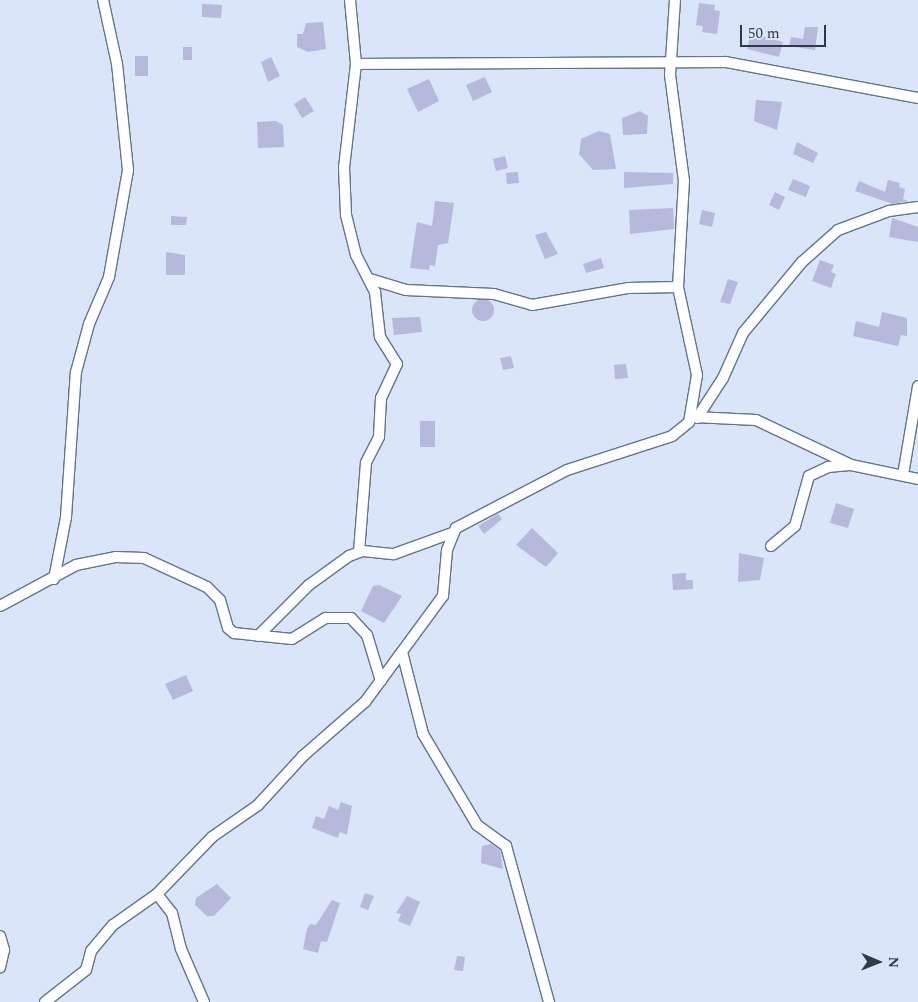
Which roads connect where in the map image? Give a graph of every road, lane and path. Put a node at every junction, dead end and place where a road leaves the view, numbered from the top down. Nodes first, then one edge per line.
1 (103, 0) edge
2 (350, 0) edge
3 (675, 0) edge
4 (669, 61) junction
5 (356, 64) junction
6 (918, 98) edge
7 (918, 207) edge
8 (370, 279) junction
9 (678, 287) junction
10 (918, 386) edge
11 (694, 417) junction
12 (851, 465) junction
13 (903, 475) junction
14 (918, 479) edge
15 (452, 533) junction
16 (771, 546) dead end
17 (359, 551) junction
18 (54, 579) junction
19 (0, 606) edge
20 (258, 636) junction
21 (402, 652) junction
22 (381, 681) junction
23 (157, 894) junction
24 (0, 936) edge
25 (0, 968) edge
26 (45, 1002) edge
27 (204, 1002) edge
28 (549, 1002) edge

1 - 18 street
2 - 5 street
3 - 4 street
4 - 5 street
4 - 6 street
4 - 9 street
5 - 8 street
7 - 11 street
8 - 9 street
8 - 17 street
9 - 11 street
10 - 13 street
11 - 12 street
11 - 15 street
12 - 13 street
12 - 16 street
13 - 14 street
15 - 17 street
15 - 21 street
17 - 20 street
18 - 19 street
18 - 20 street
20 - 22 street
21 - 22 street
21 - 28 street
22 - 23 street
23 - 26 street
23 - 27 street
24 - 25 street

